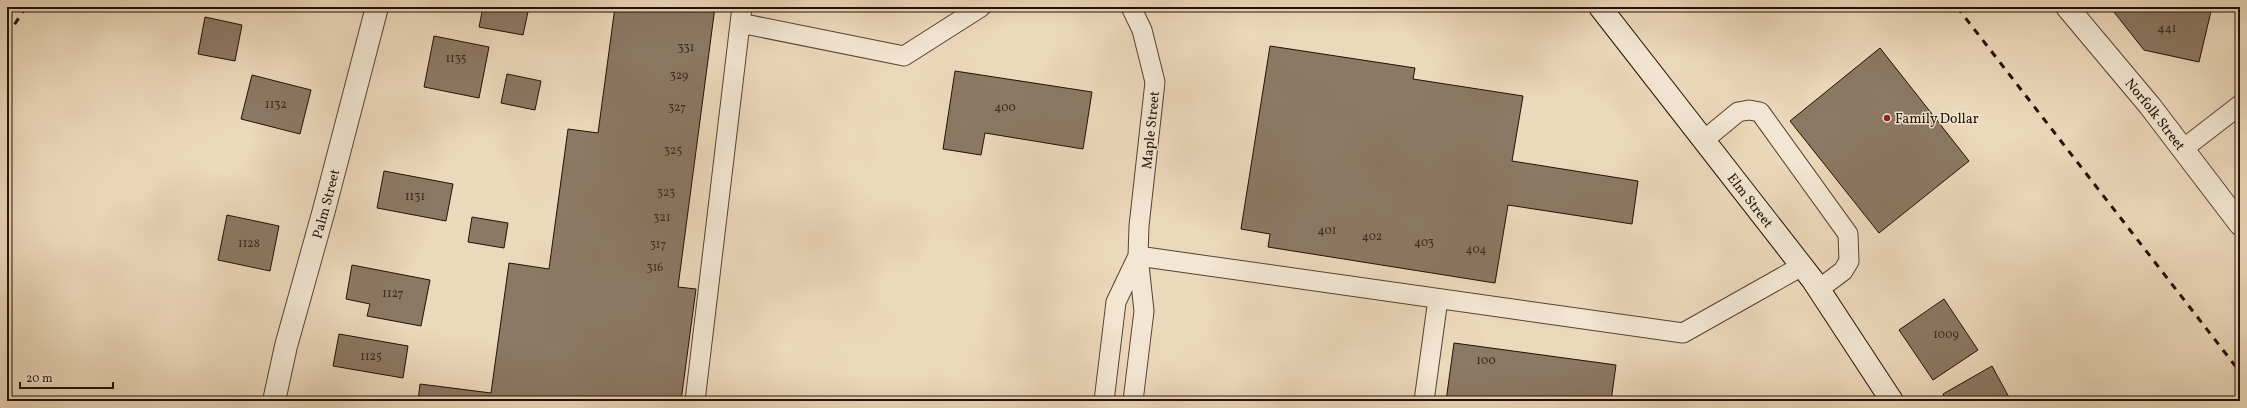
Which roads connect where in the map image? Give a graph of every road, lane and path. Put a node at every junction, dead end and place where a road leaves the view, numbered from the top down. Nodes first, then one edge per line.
1 (377, 7) edge
2 (981, 7) edge
3 (1131, 7) edge
4 (1600, 7) edge
5 (2067, 7) edge
6 (741, 15) edge
7 (2240, 105) edge
8 (1704, 140) junction
9 (2183, 149) junction
10 (2240, 224) edge
11 (1138, 256) junction
12 (1802, 266) junction
13 (1819, 289) junction
14 (1438, 299) junction
15 (274, 401) edge
16 (695, 401) edge
17 (1104, 401) edge
18 (1132, 401) edge
19 (1424, 401) edge
20 (1892, 401) edge

1 - 15 street, Palm Street
2 - 6 lane
3 - 11 lane, Maple Street
4 - 8 street, Elm Street
5 - 9 street, Norfolk Street
6 - 16 lane
7 - 9 lane
8 - 12 street, Elm Street
8 - 13 lane
9 - 10 street, Norfolk Street
11 - 14 lane
11 - 17 lane
11 - 18 lane, Maple Street
12 - 13 street, Elm Street
12 - 14 lane
13 - 20 street, Elm Street
14 - 19 lane

